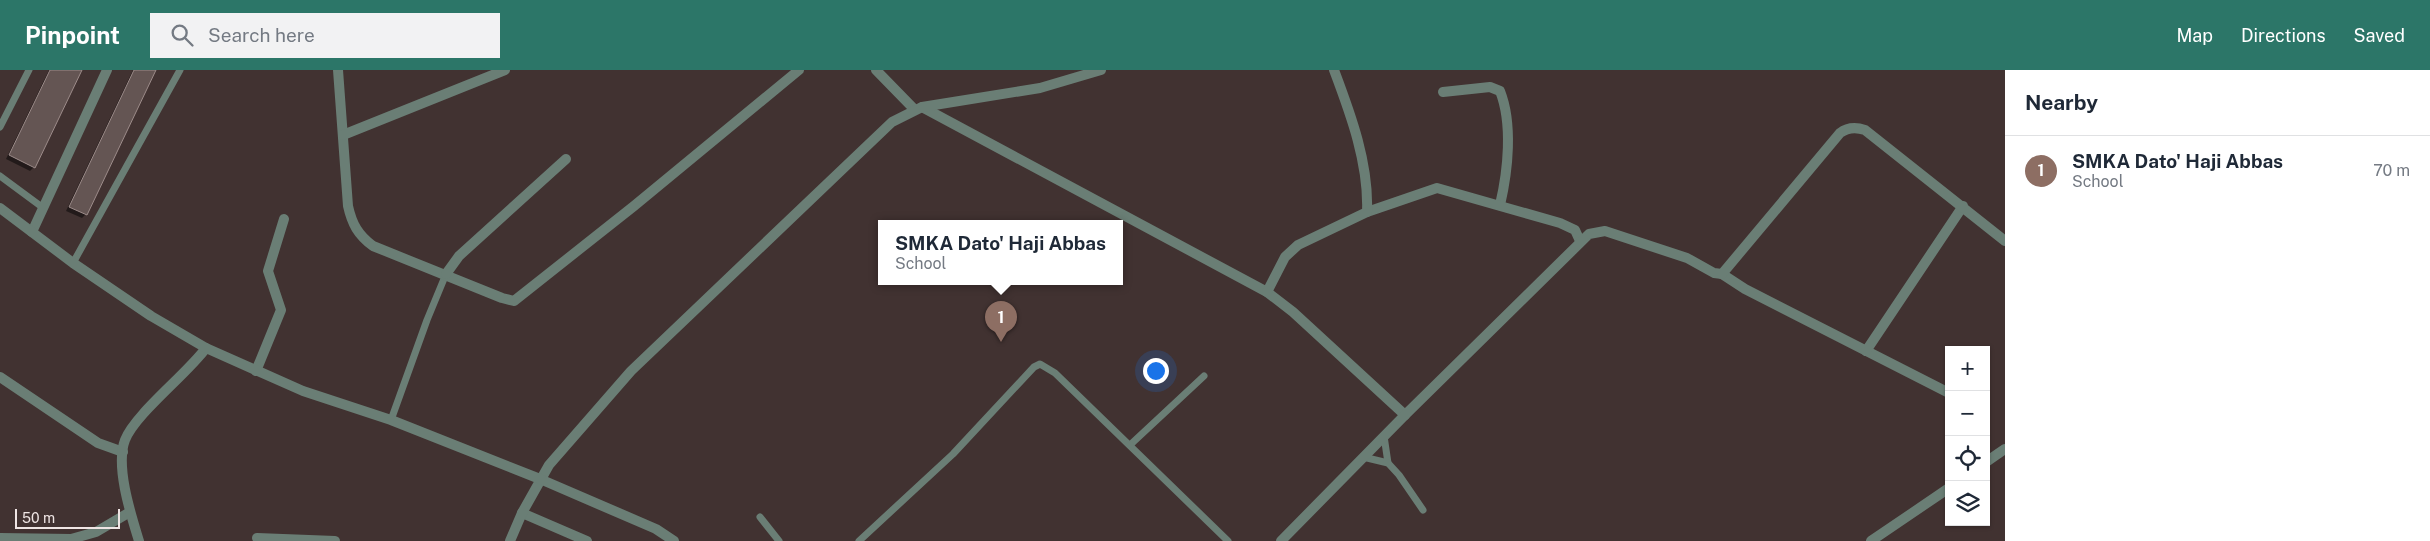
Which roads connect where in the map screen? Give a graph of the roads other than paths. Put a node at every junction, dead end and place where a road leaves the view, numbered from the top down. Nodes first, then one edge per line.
1 (29, 70) edge
2 (107, 70) edge
3 (180, 70) edge
4 (338, 70) edge
5 (505, 70) edge
6 (799, 70) edge
7 (876, 70) edge
8 (1101, 70) edge
9 (1334, 70) edge
10 (1442, 92) dead end
11 (918, 108) junction
12 (0, 128) edge
13 (343, 135) junction
14 (566, 159) dead end
15 (0, 176) edge
16 (1500, 205) junction
17 (1963, 206) junction
18 (0, 208) edge
19 (42, 208) junction
20 (1367, 212) junction
21 (284, 219) dead end
22 (32, 232) junction
23 (1580, 240) junction
24 (2005, 241) edge
25 (74, 264) junction
26 (446, 274) junction
27 (1722, 274) junction
28 (1267, 292) junction
29 (206, 348) junction
30 (1866, 351) junction
31 (256, 371) junction
32 (1204, 376) dead end
33 (0, 377) edge
34 (1945, 391) edge
35 (1405, 415) junction
36 (391, 420) junction
37 (1384, 436) junction
38 (1130, 445) junction
39 (2005, 449) edge
40 (123, 452) junction
41 (1364, 457) junction
42 (1990, 459) edge
43 (1388, 463) junction
44 (540, 479) junction
45 (1945, 491) edge
46 (1423, 510) dead end
47 (130, 512) junction
48 (522, 513) junction
49 (760, 517) dead end
50 (0, 538) edge
51 (257, 538) dead end
52 (139, 541) edge
53 (335, 541) edge
54 (510, 541) edge
55 (587, 541) edge
56 (674, 541) edge
57 (779, 541) edge
58 (859, 541) edge
59 (1228, 541) edge
60 (1281, 541) edge
61 (1871, 541) edge

1 - 12 lane
2 - 19 street
3 - 25 lane
4 - 13 street
5 - 13 street
6 - 26 street
7 - 11 street
8 - 11 street
9 - 20 street
10 - 16 street
11 - 28 street
11 - 44 street
13 - 26 street
14 - 26 street
15 - 19 lane
16 - 20 street
16 - 23 street
17 - 24 street
17 - 27 street
17 - 30 street
18 - 22 street
19 - 22 street
20 - 28 street
21 - 31 street
22 - 25 street
23 - 27 street
23 - 35 street
25 - 29 street
26 - 36 lane
27 - 30 street
28 - 35 street
29 - 31 street
29 - 40 street
30 - 34 street
31 - 36 street
32 - 38 lane
33 - 40 street
35 - 37 street
36 - 44 street
37 - 41 street
37 - 43 lane
38 - 58 lane
38 - 59 lane
39 - 42 street
40 - 47 street
41 - 43 lane
41 - 60 street
43 - 46 lane
44 - 48 street
44 - 56 street
45 - 61 street
47 - 50 street
47 - 52 street
48 - 54 street
48 - 55 street
49 - 57 lane
51 - 53 street

